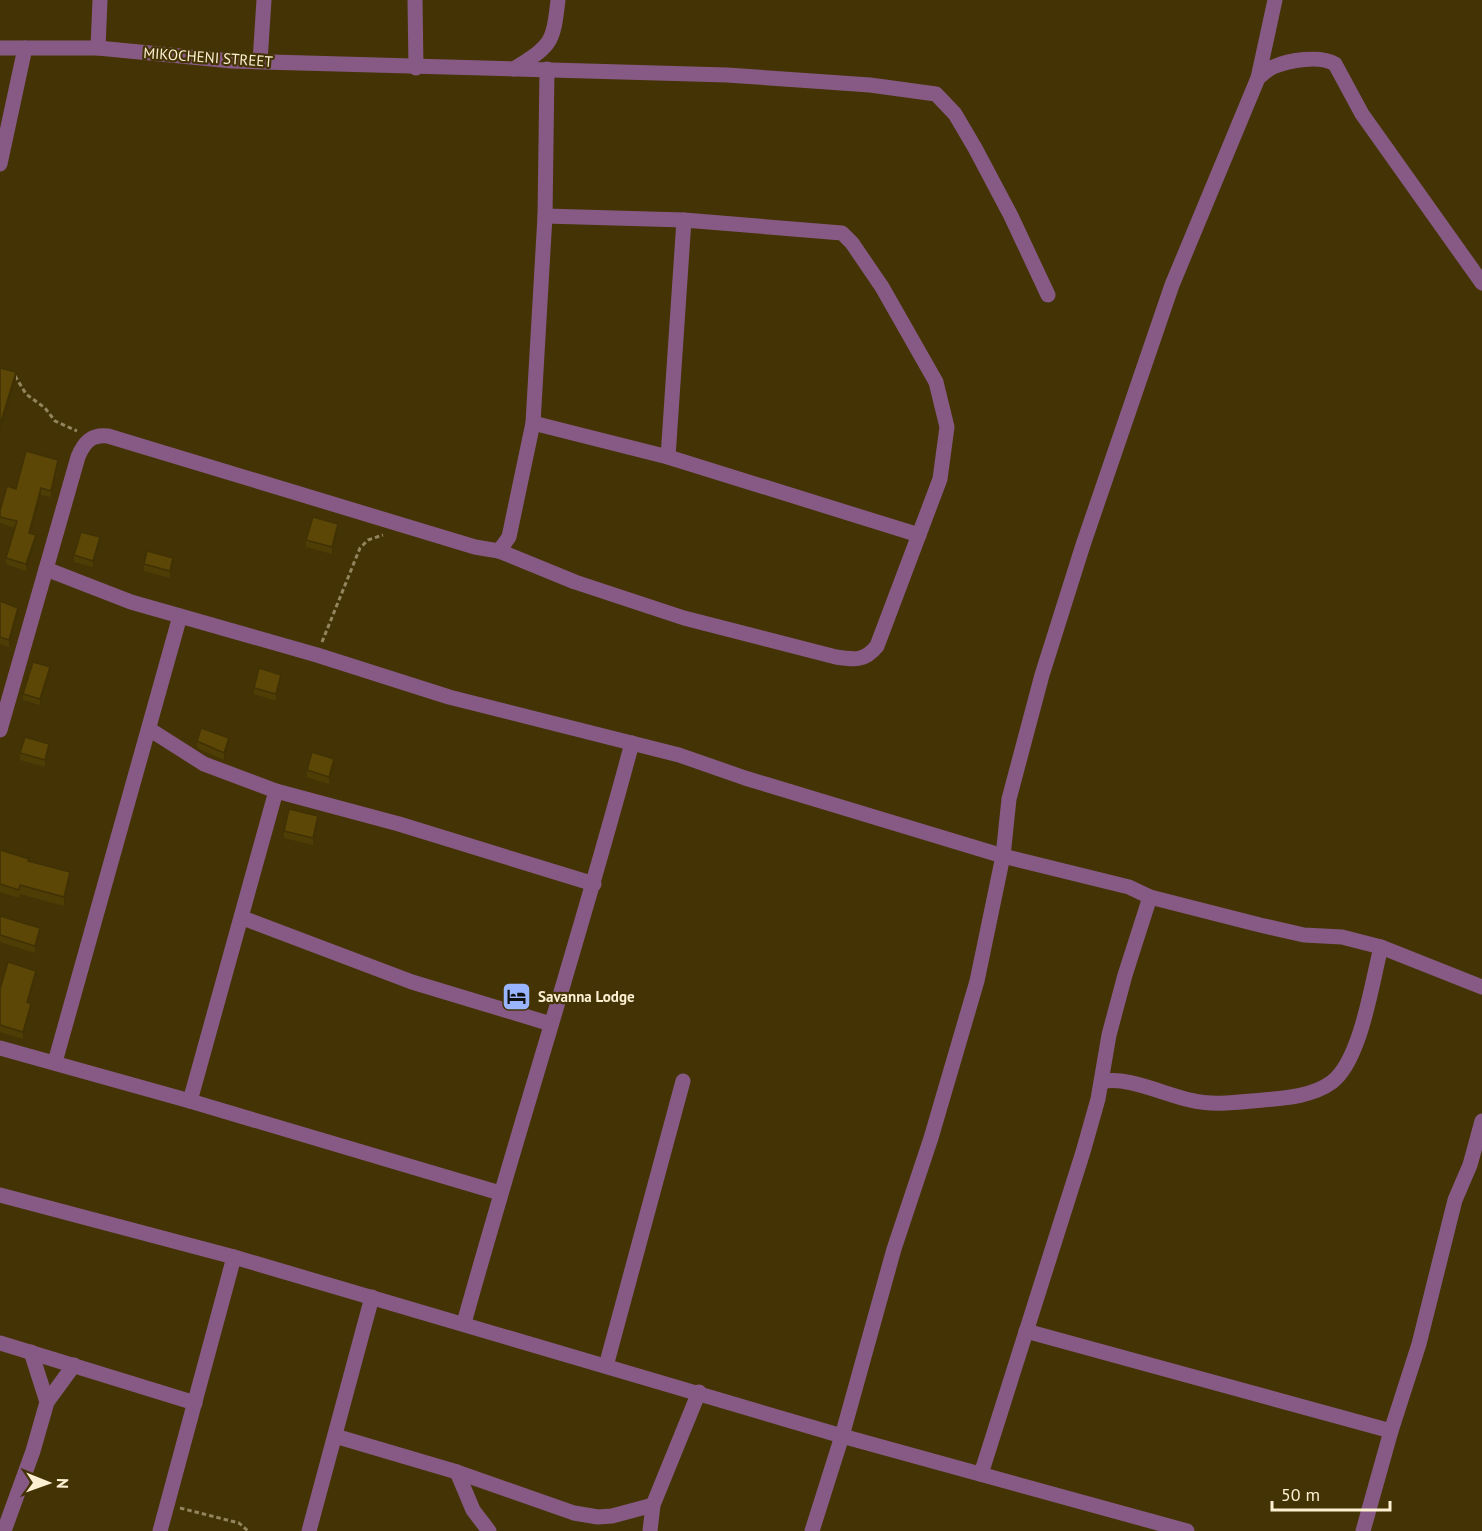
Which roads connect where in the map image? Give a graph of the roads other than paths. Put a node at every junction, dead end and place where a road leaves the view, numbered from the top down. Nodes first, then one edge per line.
1 (100, 0) edge
2 (264, 0) edge
3 (415, 0) edge
4 (558, 0) edge
5 (1275, 0) edge
6 (0, 48) edge
7 (25, 48) junction
8 (98, 48) junction
9 (260, 61) junction
10 (416, 68) junction
11 (514, 69) junction
12 (547, 69) junction
13 (1258, 78) junction
14 (0, 164) edge
15 (545, 216) junction
16 (684, 220) junction
17 (1482, 283) edge
18 (1048, 295) dead end
19 (532, 423) junction
20 (668, 457) junction
21 (920, 535) junction
22 (499, 551) junction
23 (46, 569) junction
24 (180, 616) junction
25 (5, 691) edge
26 (149, 729) junction
27 (0, 730) edge
28 (632, 743) junction
29 (276, 791) junction
30 (1003, 856) junction
31 (594, 884) junction
32 (1150, 897) junction
33 (243, 918) junction
34 (1381, 947) junction
35 (1482, 987) edge
36 (551, 1024) junction
37 (0, 1048) edge
38 (55, 1062) junction
39 (683, 1081) dead end
40 (1102, 1082) junction
41 (190, 1101) junction
42 (1482, 1121) edge
43 (1476, 1167) edge
44 (500, 1193) junction
45 (0, 1195) edge
46 (234, 1257) junction
47 (372, 1297) junction
48 (464, 1323) junction
49 (1026, 1331) junction
50 (0, 1343) edge
51 (31, 1352) junction
52 (74, 1365) junction
53 (606, 1366) junction
54 (699, 1392) junction
55 (47, 1402) junction
56 (195, 1403) junction
57 (1391, 1431) junction
58 (335, 1436) junction
59 (842, 1436) junction
60 (458, 1472) junction
61 (981, 1474) junction
62 (653, 1505) junction
63 (4, 1531) edge
64 (160, 1531) edge
65 (309, 1531) edge
66 (489, 1531) edge
67 (650, 1531) edge
68 (812, 1531) edge
69 (1187, 1531) edge
70 (1363, 1531) edge

1 - 8 street
2 - 9 street
3 - 10 street
4 - 11 street
5 - 13 street
6 - 7 street, MIKOCHENI STREET
7 - 8 street, MIKOCHENI STREET
7 - 14 street
8 - 9 street, MIKOCHENI STREET
9 - 10 street, MIKOCHENI STREET
10 - 11 street, MIKOCHENI STREET
11 - 12 street, MIKOCHENI STREET
12 - 15 street
12 - 18 street, MIKOCHENI STREET
13 - 17 street
13 - 30 street
15 - 16 street
15 - 19 street
16 - 20 street
16 - 21 street
19 - 20 street
19 - 22 street
20 - 21 street
21 - 22 street
22 - 23 street
23 - 24 street
23 - 25 street
24 - 26 street
24 - 28 street
25 - 27 street
26 - 29 street
26 - 38 street
28 - 30 street
28 - 31 street
29 - 31 street
29 - 33 street
30 - 32 street
30 - 59 street
31 - 36 street
32 - 34 street
32 - 40 street
33 - 36 street
33 - 41 street
34 - 35 street
34 - 40 street
36 - 44 street
37 - 38 street
38 - 41 street
39 - 53 street
40 - 49 street
41 - 44 street
42 - 43 street
43 - 57 street
44 - 48 street
45 - 46 street
46 - 47 street
46 - 56 street
47 - 48 street
47 - 58 street
48 - 53 street
49 - 57 street
49 - 61 street
50 - 51 street
51 - 52 street
51 - 55 street
52 - 55 street
52 - 56 street
53 - 54 street
54 - 59 street
54 - 62 street
55 - 63 street
56 - 64 street
57 - 70 street
58 - 60 street
58 - 65 street
59 - 61 street
59 - 68 street
60 - 62 street
60 - 66 street
61 - 69 street
62 - 67 street

